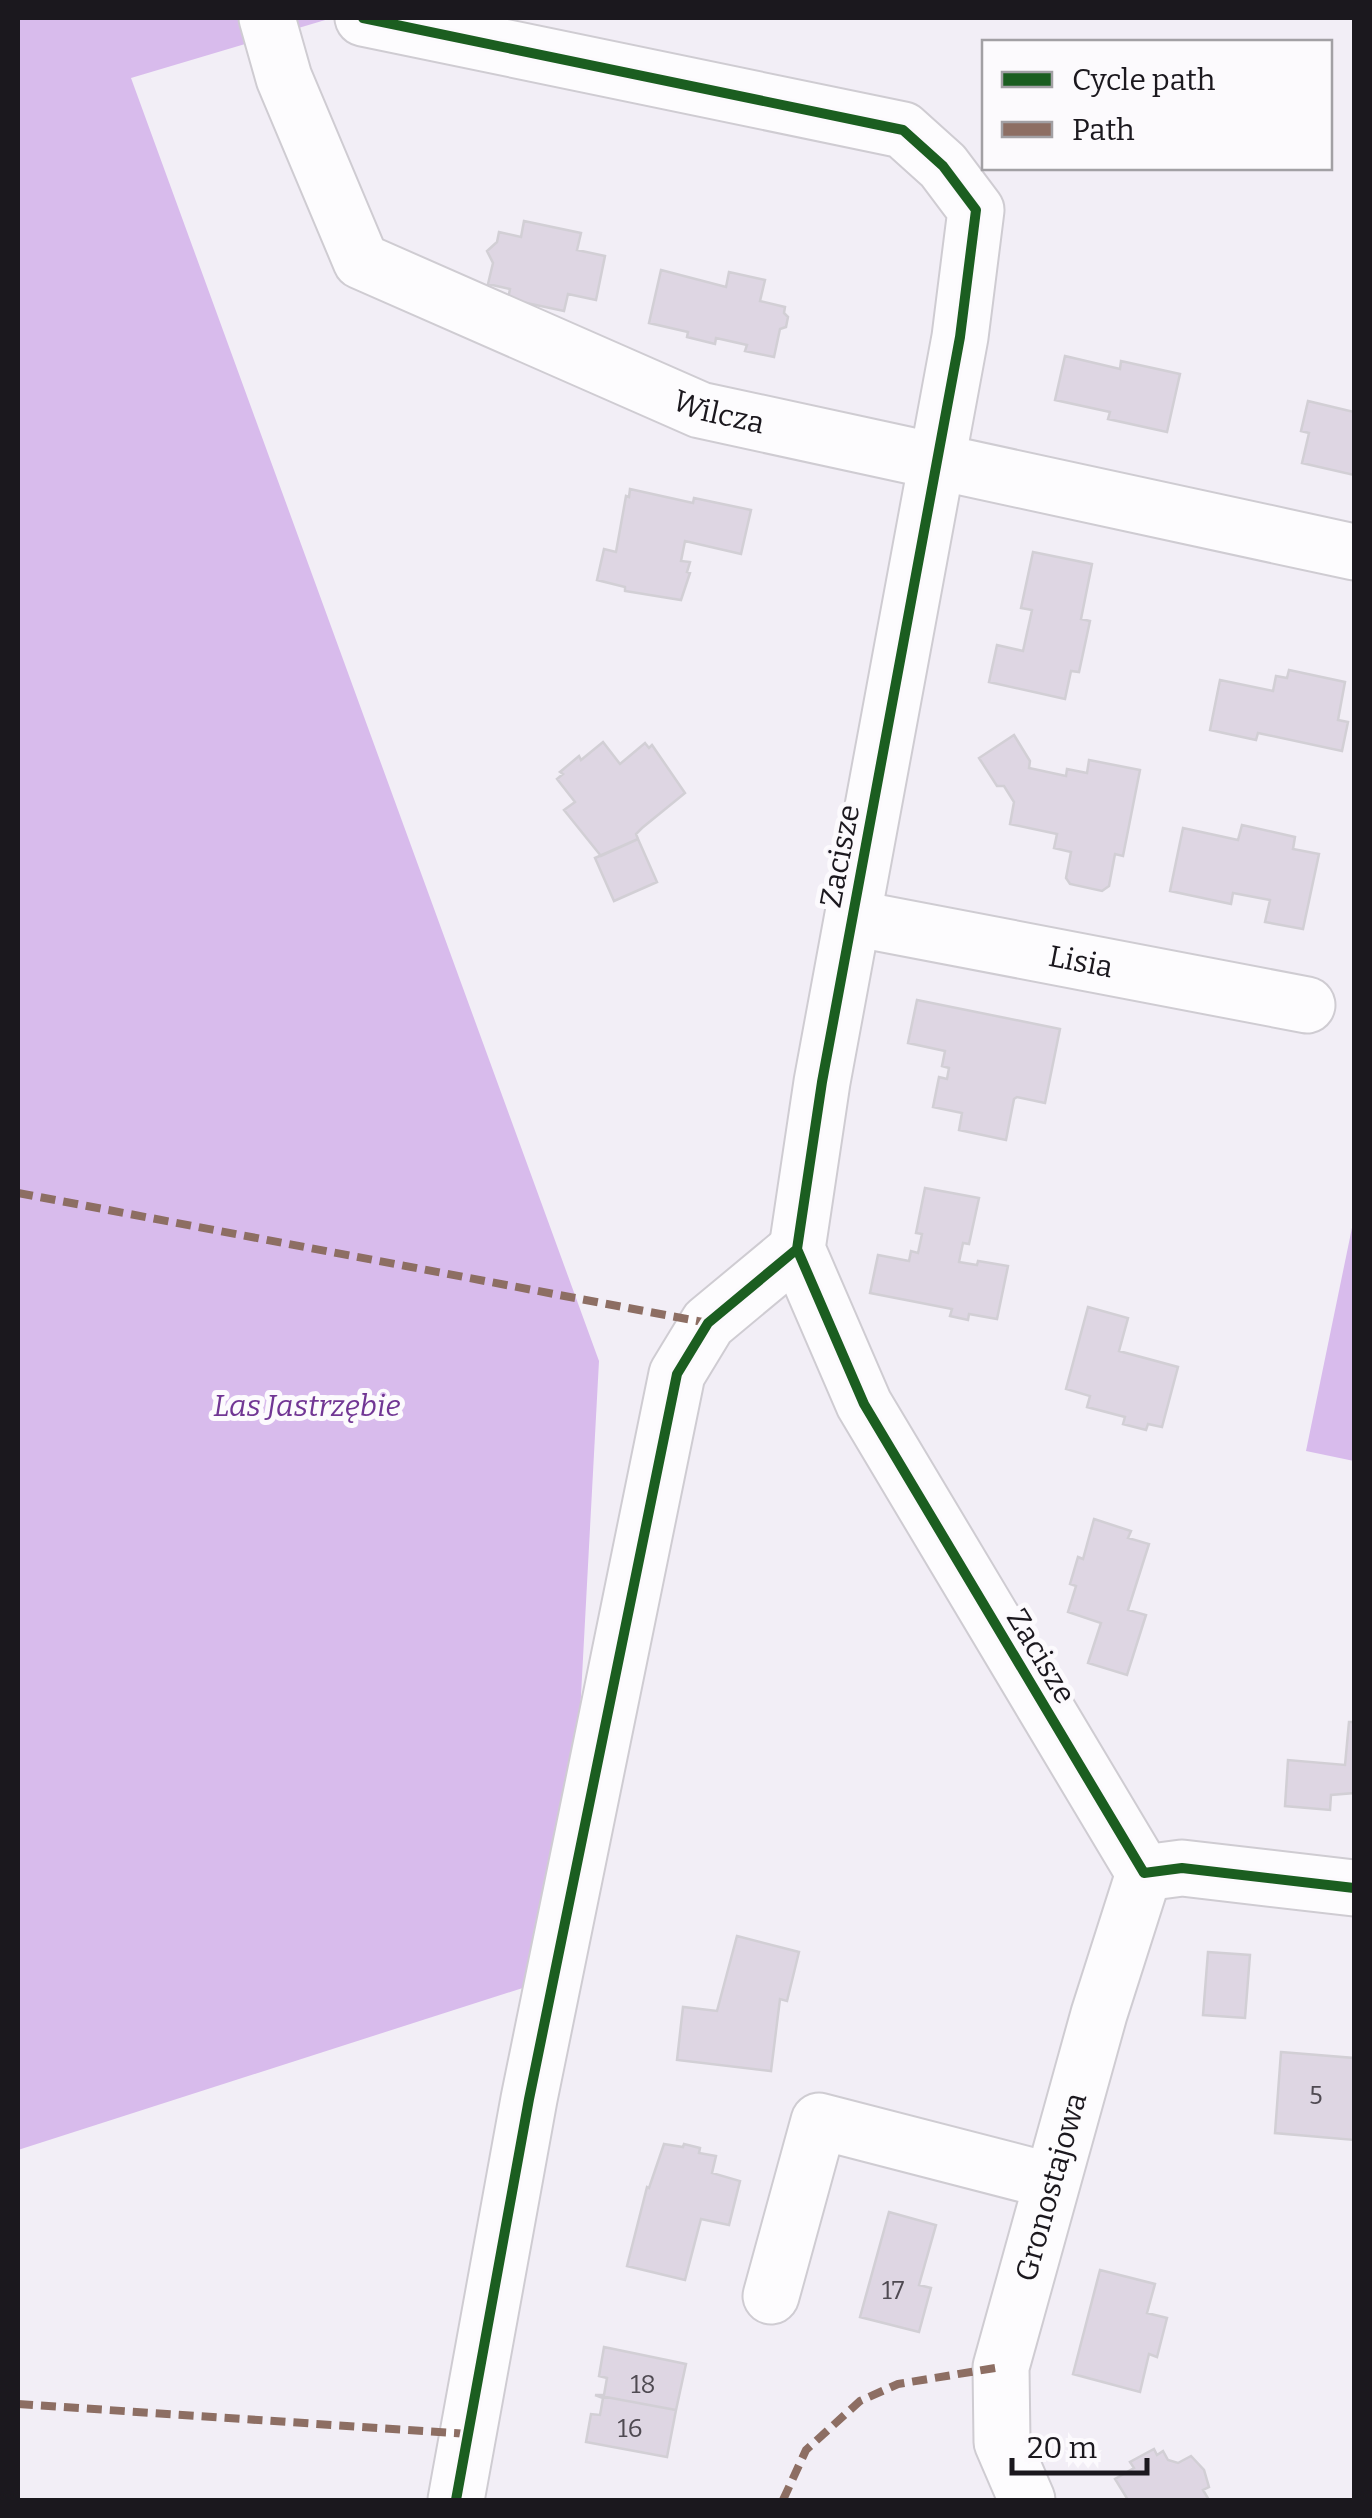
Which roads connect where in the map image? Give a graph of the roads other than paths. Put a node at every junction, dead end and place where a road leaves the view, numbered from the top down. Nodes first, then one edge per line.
1 (267, 18) edge
2 (363, 18) edge
3 (937, 463) junction
4 (1354, 552) edge
5 (854, 918) junction
6 (1307, 1005) dead end
7 (796, 1249) junction
8 (1144, 1874) junction
9 (1354, 1888) edge
10 (1051, 2181) junction
11 (771, 2296) dead end
12 (457, 2492) edge
13 (1027, 2500) edge

1 - 3 street, Wilcza
2 - 3 street, Zacisze
3 - 4 street, Wilcza
3 - 5 street, Zacisze
5 - 6 street, Lisia
5 - 7 street, Zacisze
7 - 8 street, Zacisze
7 - 12 street
8 - 9 street
8 - 10 street, Gronostajowa
10 - 11 street
10 - 13 street, Gronostajowa

